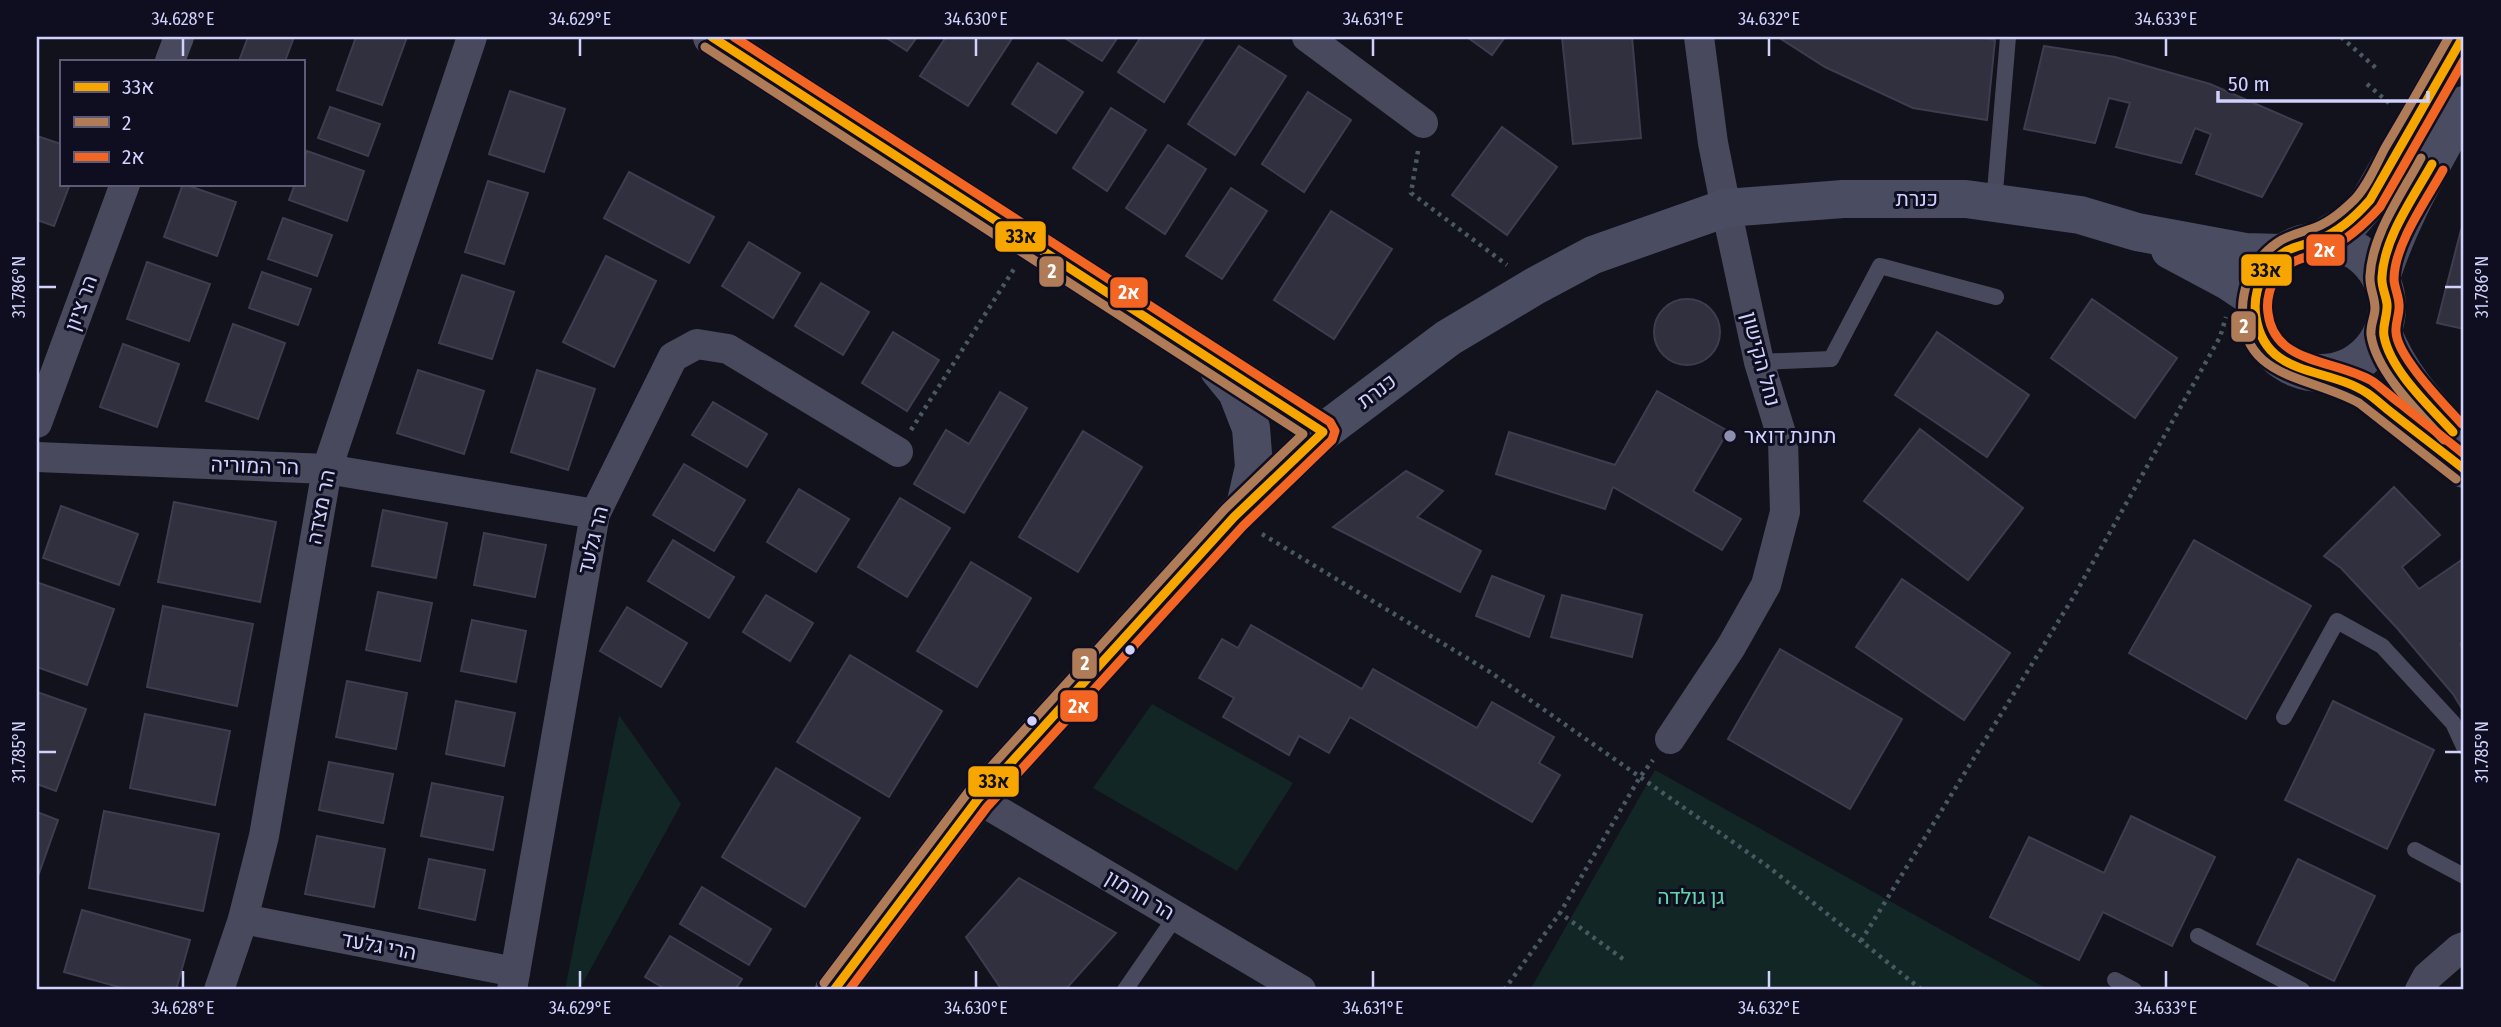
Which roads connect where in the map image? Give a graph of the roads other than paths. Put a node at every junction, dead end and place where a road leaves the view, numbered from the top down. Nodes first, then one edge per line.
1 (179, 37) edge
2 (472, 37) edge
3 (712, 37) edge
4 (1307, 37) edge
5 (1699, 37) edge
6 (2008, 37) edge
7 (2463, 37) edge
8 (170, 60) edge
9 (2464, 105) edge
10 (1423, 123) road end
11 (124, 186) edge
12 (1994, 203) junction
13 (1726, 208) junction
14 (2137, 232) junction
15 (2300, 247) junction
16 (2381, 278) junction
17 (2245, 292) junction
18 (1996, 297) dead end
19 (2383, 333) junction
20 (1209, 358) junction
21 (1759, 362) junction
22 (2325, 374) junction
23 (37, 423) edge
24 (1323, 432) junction
25 (2464, 445) edge
26 (898, 452) road end
27 (37, 457) edge
28 (2464, 468) edge
29 (327, 469) junction
30 (1239, 512) junction
31 (595, 514) junction
32 (2284, 717) dead end
33 (1670, 739) road end
34 (2464, 747) edge
35 (978, 799) junction
36 (2415, 850) dead end
37 (2464, 876) edge
38 (1176, 916) junction
39 (243, 919) junction
40 (2198, 936) dead end
41 (2464, 947) edge
42 (2115, 980) dead end
43 (513, 981) edge
44 (219, 990) edge
45 (834, 990) edge
46 (1125, 990) edge
47 (1301, 990) edge
48 (2134, 990) edge
49 (2302, 990) edge
50 (2420, 990) edge

1 - 8 street
2 - 29 street, הר מצדה
3 - 20 street
4 - 10 street
5 - 13 street, נחל הקישון
6 - 12 lane
7 - 15 street
9 - 16 street
11 - 23 street, הר ציון
12 - 13 street, כנרת
12 - 14 street, כנרת
13 - 21 street, נחל הקישון
13 - 24 street, כנרת
14 - 15 street, כנרת
14 - 17 street, כנרת
15 - 16 street, כנרת
15 - 17 street
16 - 19 street
17 - 22 street
18 - 21 lane
19 - 22 street
19 - 25 street
20 - 24 street
20 - 30 street
21 - 33 street, נחל הקישון
22 - 28 street
24 - 30 street, כנרת
26 - 31 street, הר גלעד
27 - 29 street, הר המוריה
29 - 31 street, הר המוריה
29 - 39 street, הר מצדה
30 - 35 street, כנרת
31 - 43 street, הר גלעד
32 - 34 lane
35 - 38 street, הר חרמון
35 - 45 street, כנרת
36 - 37 lane
38 - 46 lane
38 - 47 street, הר חרמון
39 - 43 street, הרי גלעד
39 - 44 street, הר מצדה
40 - 49 lane
41 - 50 street
42 - 48 lane

